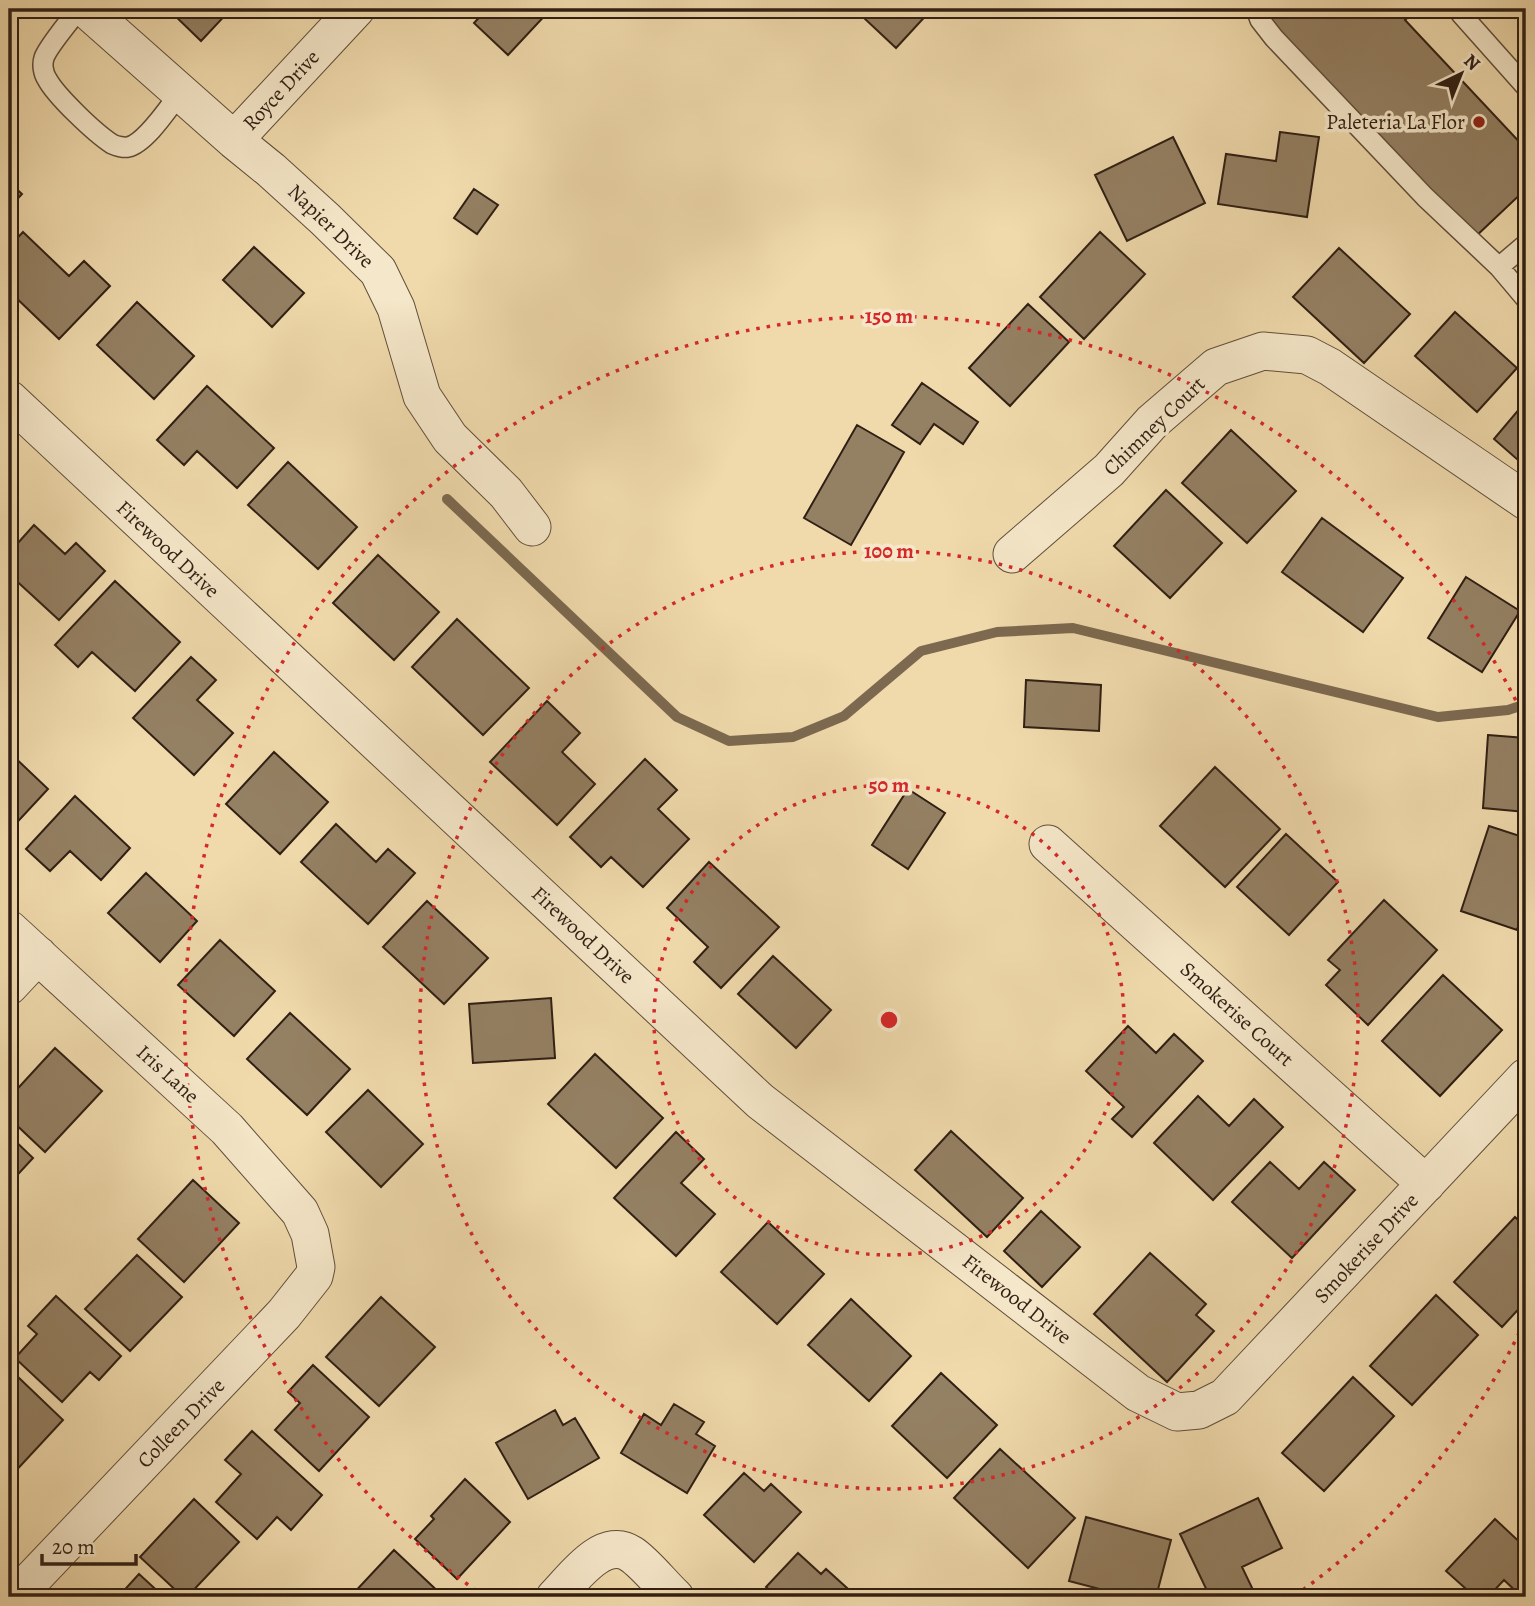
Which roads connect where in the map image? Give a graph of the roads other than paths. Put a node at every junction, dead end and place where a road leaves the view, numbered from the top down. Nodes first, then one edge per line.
1 (79, 9) edge
2 (86, 9) edge
3 (356, 9) edge
4 (1256, 9) edge
5 (1463, 9) edge
6 (1526, 87) edge
7 (180, 93) junction
8 (234, 140) junction
9 (1526, 244) edge
10 (1499, 267) junction
11 (1526, 299) edge
12 (9, 400) edge
13 (1526, 500) edge
14 (532, 527) dead end
15 (1012, 554) dead end
16 (1048, 844) dead end
17 (9, 929) edge
18 (38, 955) junction
19 (9, 986) edge
20 (1526, 1077) edge
21 (1426, 1184) junction
22 (310, 1234) joint
23 (1199, 1410) joint
24 (15, 1597) edge
25 (555, 1597) edge
26 (675, 1597) edge

1 - 7 lane
2 - 7 street, Napier Drive
3 - 8 street, Royce Drive
4 - 10 lane
5 - 6 lane
7 - 8 street, Napier Drive
8 - 14 street, Napier Drive
9 - 10 lane
10 - 11 lane
12 - 23 street, Firewood Drive
13 - 15 street, Chimney Court
16 - 21 street, Smokerise Court
17 - 18 street, Iris Lane
18 - 19 street
18 - 22 street, Iris Lane
20 - 21 street, Smokerise Drive
21 - 23 street, Smokerise Drive
22 - 24 street, Colleen Drive
25 - 26 street

